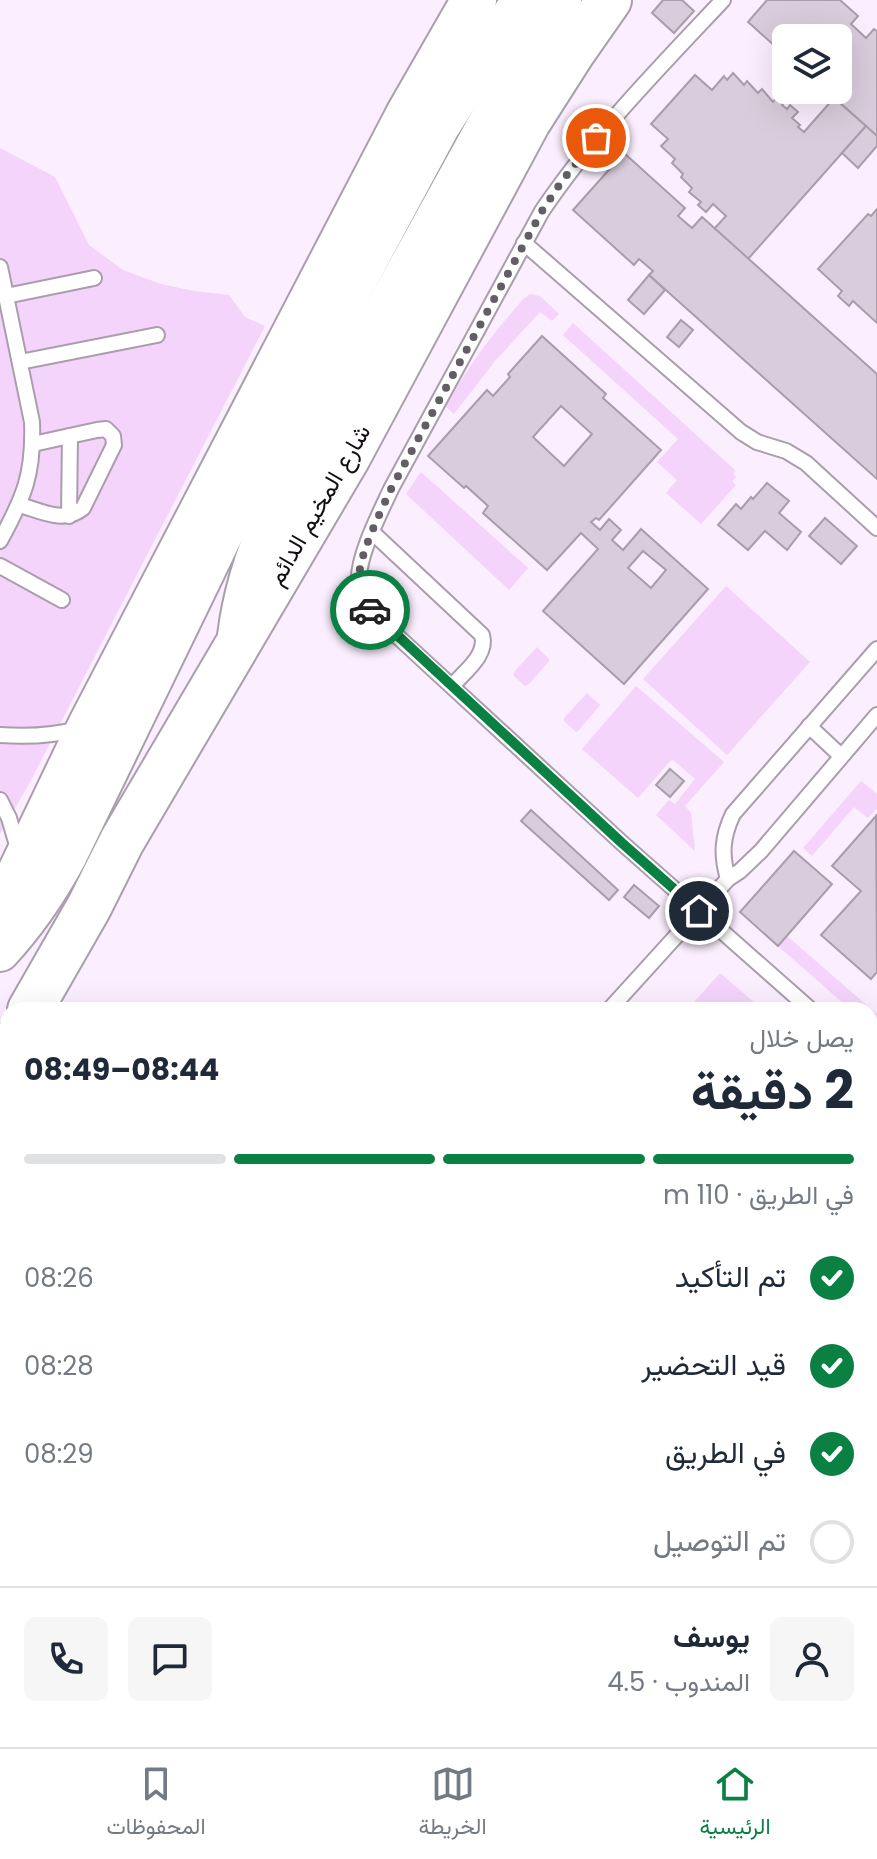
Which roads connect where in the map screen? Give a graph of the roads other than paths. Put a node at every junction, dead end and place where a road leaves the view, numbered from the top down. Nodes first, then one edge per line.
1 (474, 0) edge
2 (521, 0) edge
3 (562, 0) edge
4 (609, 0) edge
5 (723, 0) edge
6 (524, 243) junction
7 (0, 267) edge
8 (94, 278) dead end
9 (6, 296) junction
10 (157, 335) dead end
11 (20, 362) junction
12 (70, 436) junction
13 (33, 444) junction
14 (20, 505) junction
15 (69, 516) junction
16 (877, 528) edge
17 (372, 532) junction
18 (0, 541) edge
19 (0, 566) edge
20 (62, 600) dead end
21 (236, 647) junction
22 (877, 649) edge
23 (452, 686) junction
24 (877, 715) edge
25 (90, 726) junction
26 (809, 726) junction
27 (0, 735) edge
28 (841, 756) junction
29 (0, 800) edge
30 (23, 866) junction
31 (728, 879) junction
32 (699, 911) junction
33 (0, 914) edge
34 (0, 952) edge
35 (35, 1002) edge
36 (616, 1002) edge
37 (802, 1002) edge

1 - 25 main road
2 - 34 main road
3 - 21 main road
4 - 21 main road, شارع المخيم الدائم
5 - 6 lane
6 - 16 lane
6 - 17 lane
7 - 9 lane
8 - 9 lane
9 - 11 lane
10 - 11 lane
11 - 13 lane
12 - 13 lane
12 - 15 lane
12 - 15 lane
13 - 14 lane
14 - 15 lane
14 - 18 lane
17 - 23 lane
17 - 23 lane
19 - 20 lane
21 - 35 main road, شارع المخيم الدائم
22 - 26 lane
23 - 32 lane
24 - 28 lane
25 - 27 lane
25 - 30 main road
26 - 28 lane
26 - 31 lane
28 - 31 lane
29 - 30 lane
30 - 33 main road
31 - 32 lane
32 - 36 lane
32 - 37 lane

